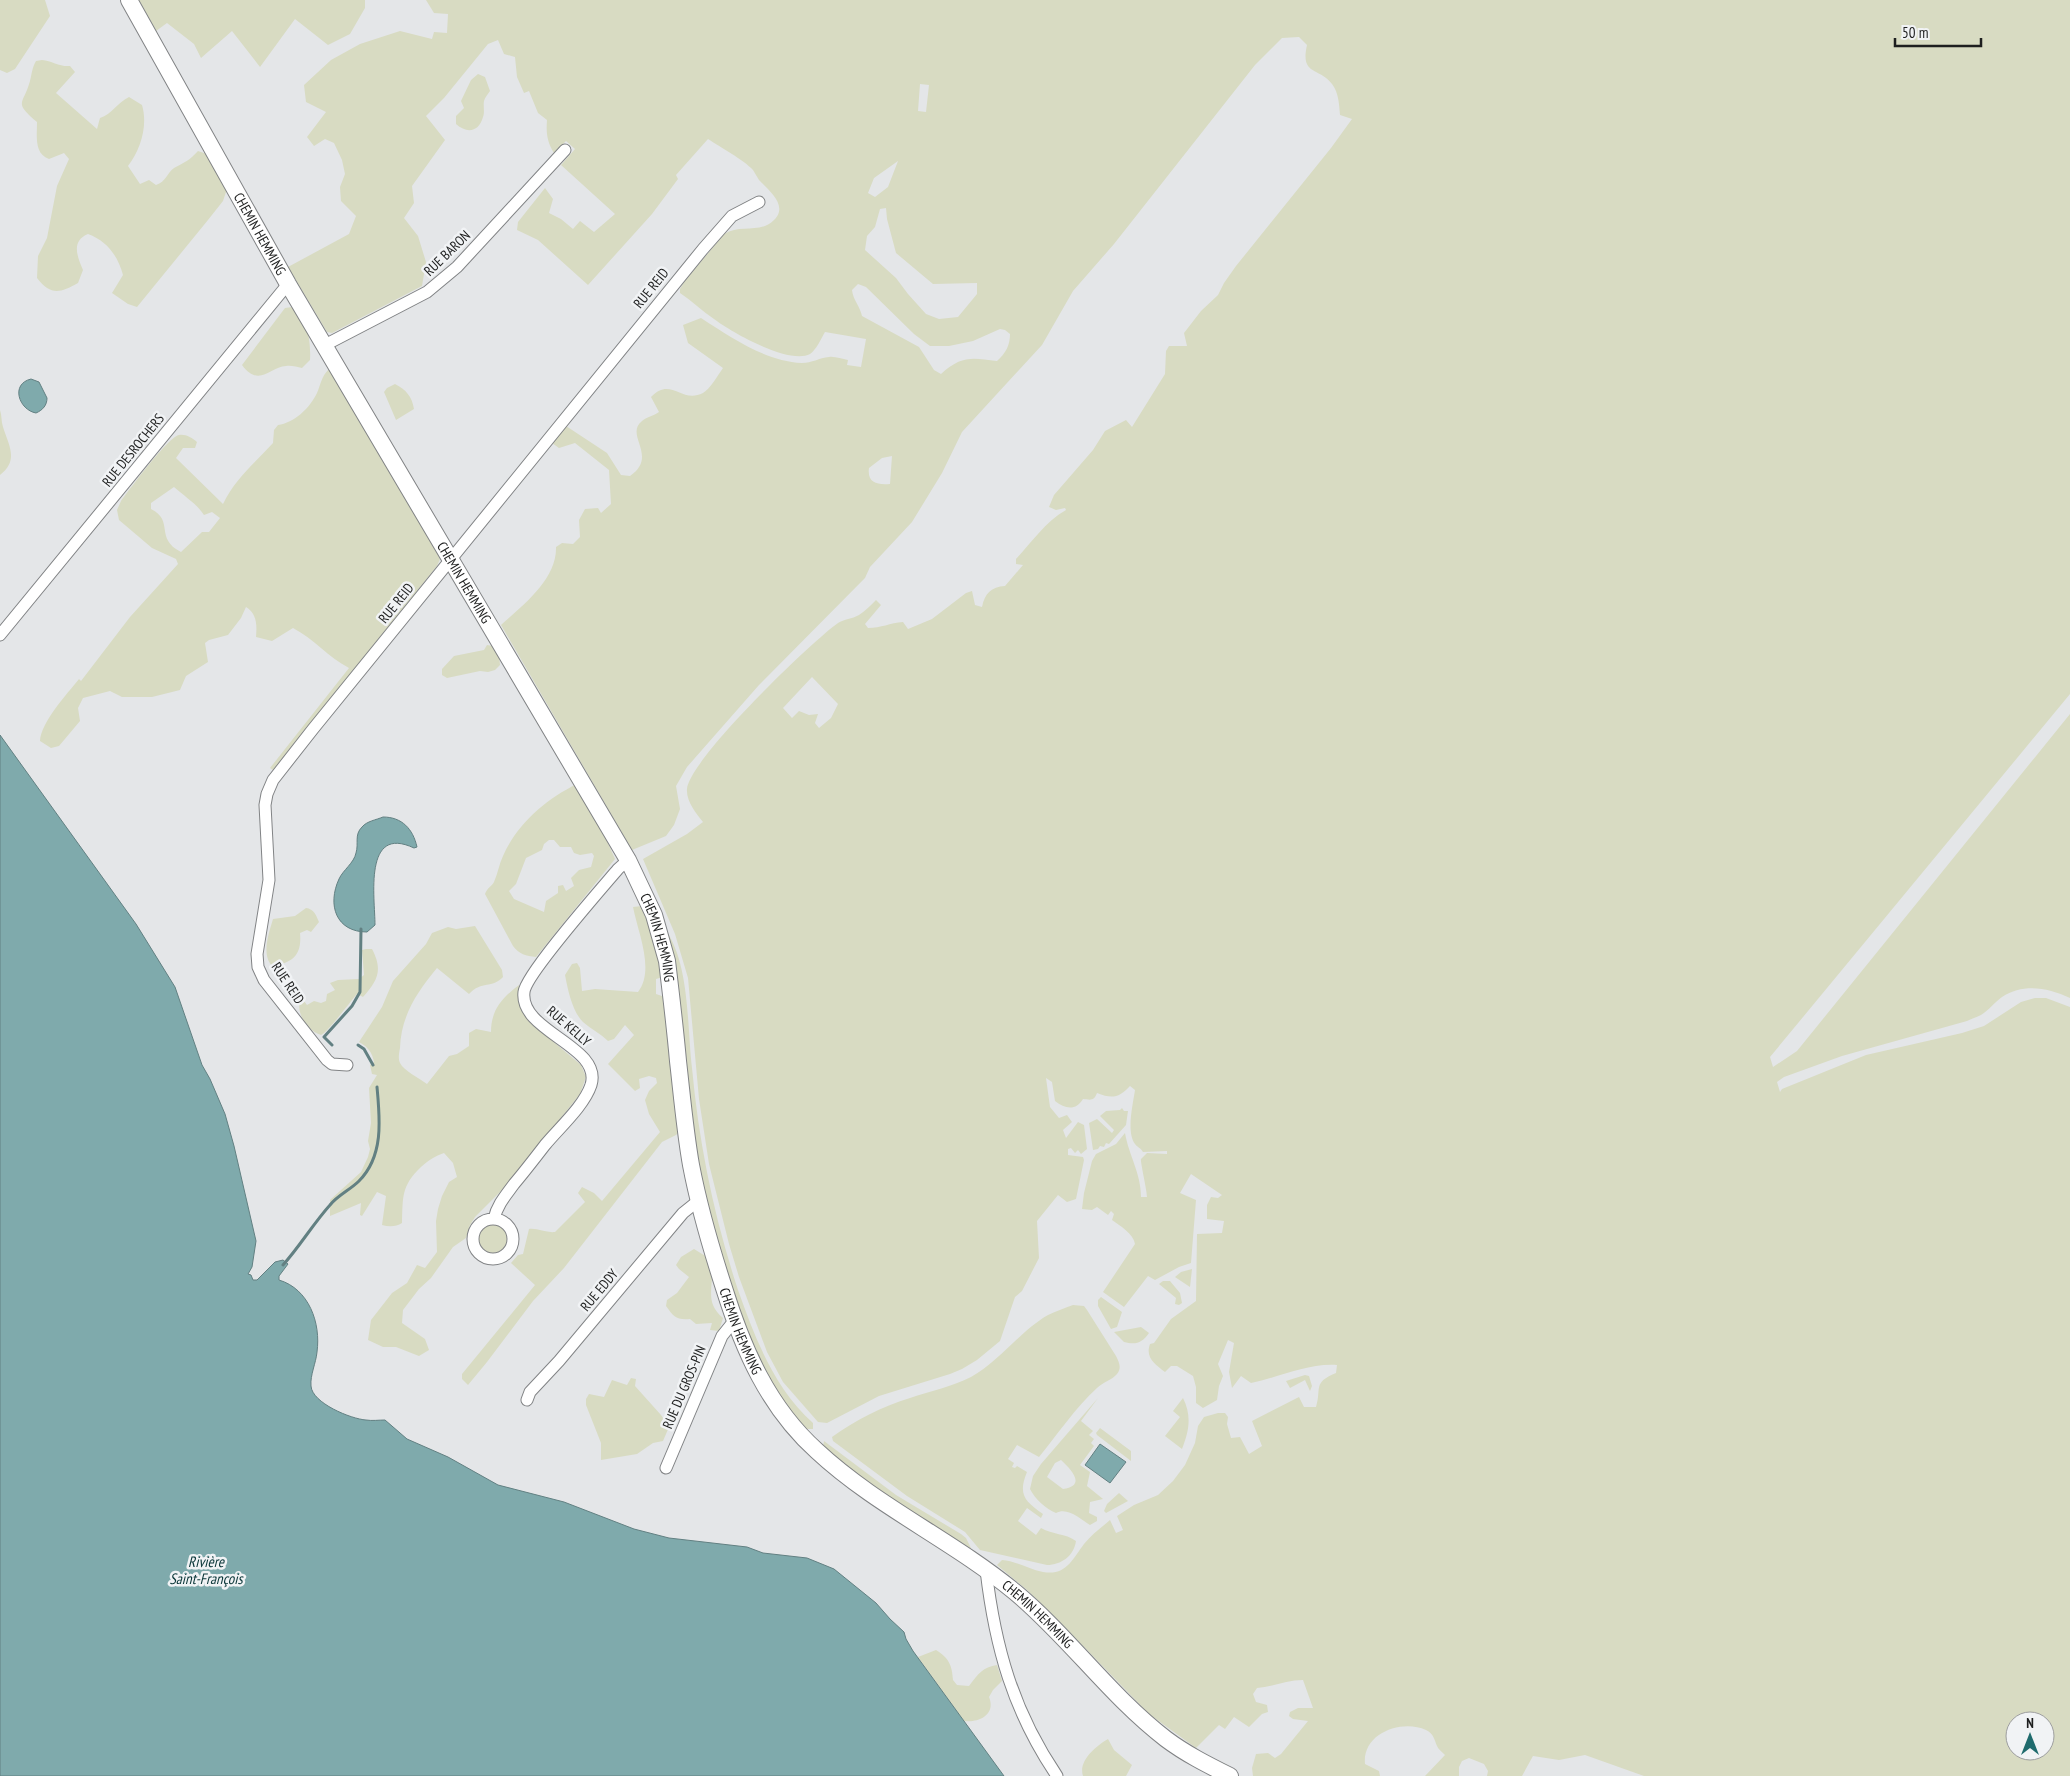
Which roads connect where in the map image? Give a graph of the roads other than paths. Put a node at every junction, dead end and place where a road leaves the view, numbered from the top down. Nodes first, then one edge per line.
1 (129, 0) edge
2 (565, 150) dead end
3 (759, 202) dead end
4 (288, 284) junction
5 (325, 345) junction
6 (451, 560) junction
7 (0, 635) edge
8 (628, 860) junction
9 (347, 1065) dead end
10 (698, 1201) junction
11 (494, 1219) dead end
12 (734, 1322) junction
13 (527, 1400) dead end
14 (666, 1468) dead end
15 (986, 1570) junction
16 (1010, 1588) junction
17 (990, 1602) junction
18 (1057, 1776) edge
19 (1230, 1776) edge

1 - 4 street, CHEMIN HEMMING
2 - 5 street, RUE BARON
3 - 6 street, RUE REID
4 - 5 street, CHEMIN HEMMING
4 - 7 street, RUE DESROCHERS
5 - 6 street, CHEMIN HEMMING
6 - 8 street, CHEMIN HEMMING
6 - 9 street, RUE REID
8 - 10 street, CHEMIN HEMMING
8 - 11 street, RUE KELLY
10 - 12 street, CHEMIN HEMMING
10 - 13 street, RUE EDDY
12 - 14 street, RUE DU GROS-PIN
12 - 15 street, CHEMIN HEMMING
15 - 16 street, CHEMIN HEMMING
15 - 17 street
16 - 17 street
16 - 19 street, CHEMIN HEMMING
17 - 18 street

